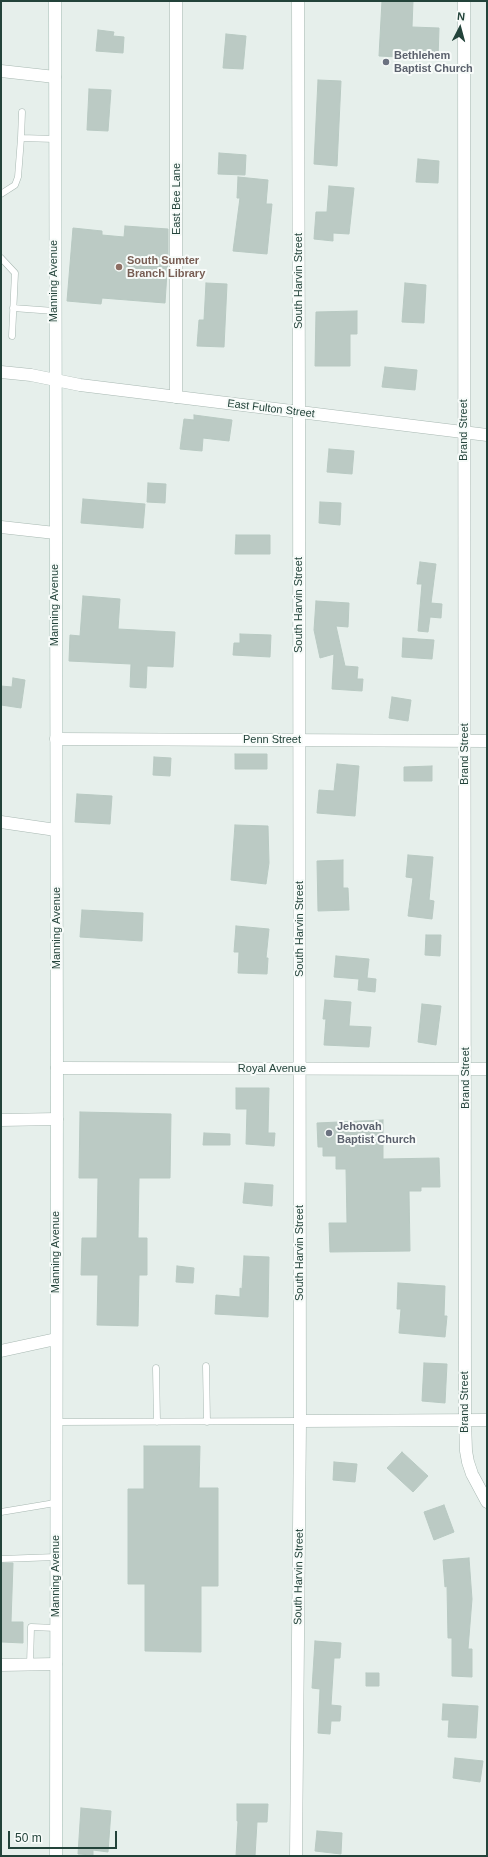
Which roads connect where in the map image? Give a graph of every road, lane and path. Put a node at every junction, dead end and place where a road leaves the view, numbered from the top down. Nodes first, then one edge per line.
1 (55, 1) edge
2 (176, 1) edge
3 (298, 1) edge
4 (464, 1) edge
5 (1, 71) edge
6 (55, 77) junction
7 (22, 112) dead end
8 (21, 138) junction
9 (55, 139) junction
10 (1, 194) edge
11 (1, 258) edge
12 (13, 308) junction
13 (54, 311) junction
14 (12, 336) dead end
15 (1, 372) edge
16 (55, 379) junction
17 (176, 397) junction
18 (299, 412) junction
19 (464, 432) junction
20 (487, 435) edge
21 (1, 527) edge
22 (55, 533) junction
23 (56, 739) junction
24 (300, 740) junction
25 (465, 741) junction
26 (487, 741) edge
27 (1, 822) edge
28 (56, 830) junction
29 (57, 1068) junction
30 (300, 1069) junction
31 (466, 1069) junction
32 (487, 1070) edge
33 (57, 1119) junction
34 (1, 1120) edge
35 (56, 1339) junction
36 (1, 1351) edge
37 (206, 1366) dead end
38 (156, 1368) dead end
39 (465, 1420) junction
40 (487, 1420) edge
41 (300, 1421) junction
42 (56, 1422) junction
43 (157, 1422) junction
44 (207, 1422) junction
45 (487, 1502) edge
46 (55, 1503) junction
47 (1, 1512) edge
48 (56, 1557) junction
49 (1, 1559) edge
50 (56, 1628) junction
51 (56, 1664) junction
52 (30, 1665) junction
53 (1, 1666) edge
54 (56, 1856) edge
55 (296, 1856) edge

1 - 6 street, Manning Avenue
2 - 17 street, East Bee Lane
3 - 18 street, South Harvin Street
4 - 19 street, Brand Street
5 - 6 street
6 - 9 street, Manning Avenue
7 - 8 lane
8 - 9 lane
8 - 10 lane
9 - 13 street, Manning Avenue
11 - 12 lane
12 - 13 lane
12 - 14 lane
13 - 16 street, Manning Avenue
15 - 16 street, East Fulton Street
16 - 17 street, East Fulton Street
16 - 22 street, Manning Avenue
17 - 18 street, East Fulton Street
18 - 19 street, East Fulton Street
18 - 24 street, South Harvin Street
19 - 20 street, East Fulton Street
19 - 25 street, Brand Street
21 - 22 street
22 - 23 street, Manning Avenue
23 - 24 street, Penn Street
23 - 28 street, Manning Avenue
24 - 25 street, Penn Street
24 - 30 street, South Harvin Street
25 - 26 street, Penn Street
25 - 31 street, Brand Street
27 - 28 street
28 - 29 street, Manning Avenue
29 - 30 street, Royal Avenue
29 - 33 street, Manning Avenue
30 - 31 street, Royal Avenue
30 - 41 street, South Harvin Street
31 - 32 street, Royal Avenue
31 - 39 street, Brand Street
33 - 34 street
33 - 35 street, Manning Avenue
35 - 36 street
35 - 42 street, Manning Avenue
37 - 44 lane
38 - 43 lane
39 - 40 street
39 - 41 street
39 - 45 street, Brand Street
41 - 44 lane
41 - 55 street, South Harvin Street
42 - 43 lane
42 - 46 street, Manning Avenue
43 - 44 lane
46 - 47 lane
46 - 48 street, Manning Avenue
48 - 49 lane
48 - 50 street, Manning Avenue
50 - 51 street, Manning Avenue
50 - 52 lane
51 - 52 street
51 - 54 street, Manning Avenue
52 - 53 street

